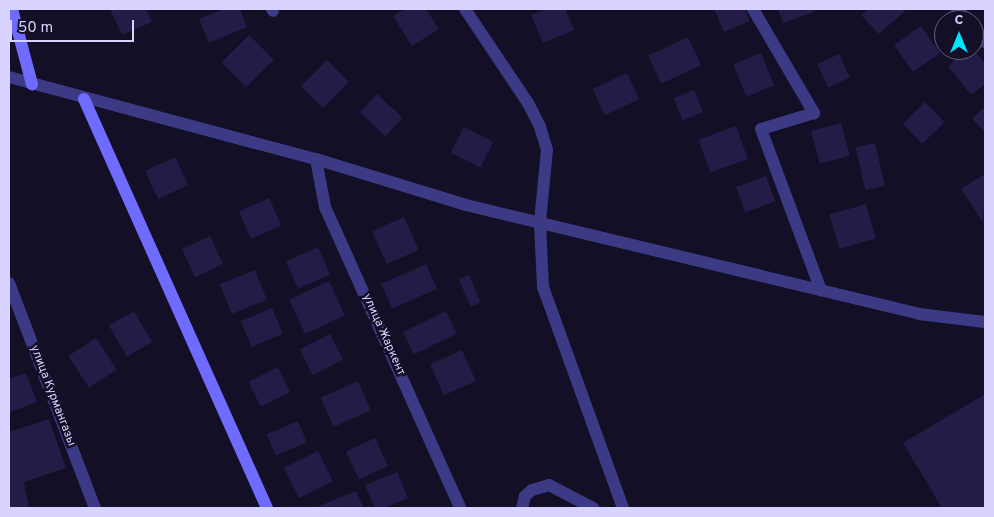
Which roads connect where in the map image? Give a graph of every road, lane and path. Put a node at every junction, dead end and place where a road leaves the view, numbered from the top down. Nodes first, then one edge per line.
1 (12, 9) edge
2 (465, 9) edge
3 (753, 9) edge
4 (9, 77) edge
5 (32, 84) junction
6 (84, 99) junction
7 (316, 159) junction
8 (540, 222) junction
9 (9, 283) edge
10 (821, 290) junction
11 (985, 322) edge
12 (94, 508) edge
13 (267, 508) edge
14 (460, 508) edge
15 (522, 508) edge
16 (593, 508) edge
17 (623, 508) edge

1 - 5 street
2 - 8 street
3 - 10 street
4 - 5 street
5 - 6 street
6 - 7 street
6 - 13 street
7 - 8 street
7 - 14 street, улица Жаркент
8 - 10 street
8 - 17 street
9 - 12 street, улица Курмангазы
10 - 11 street
15 - 16 street

